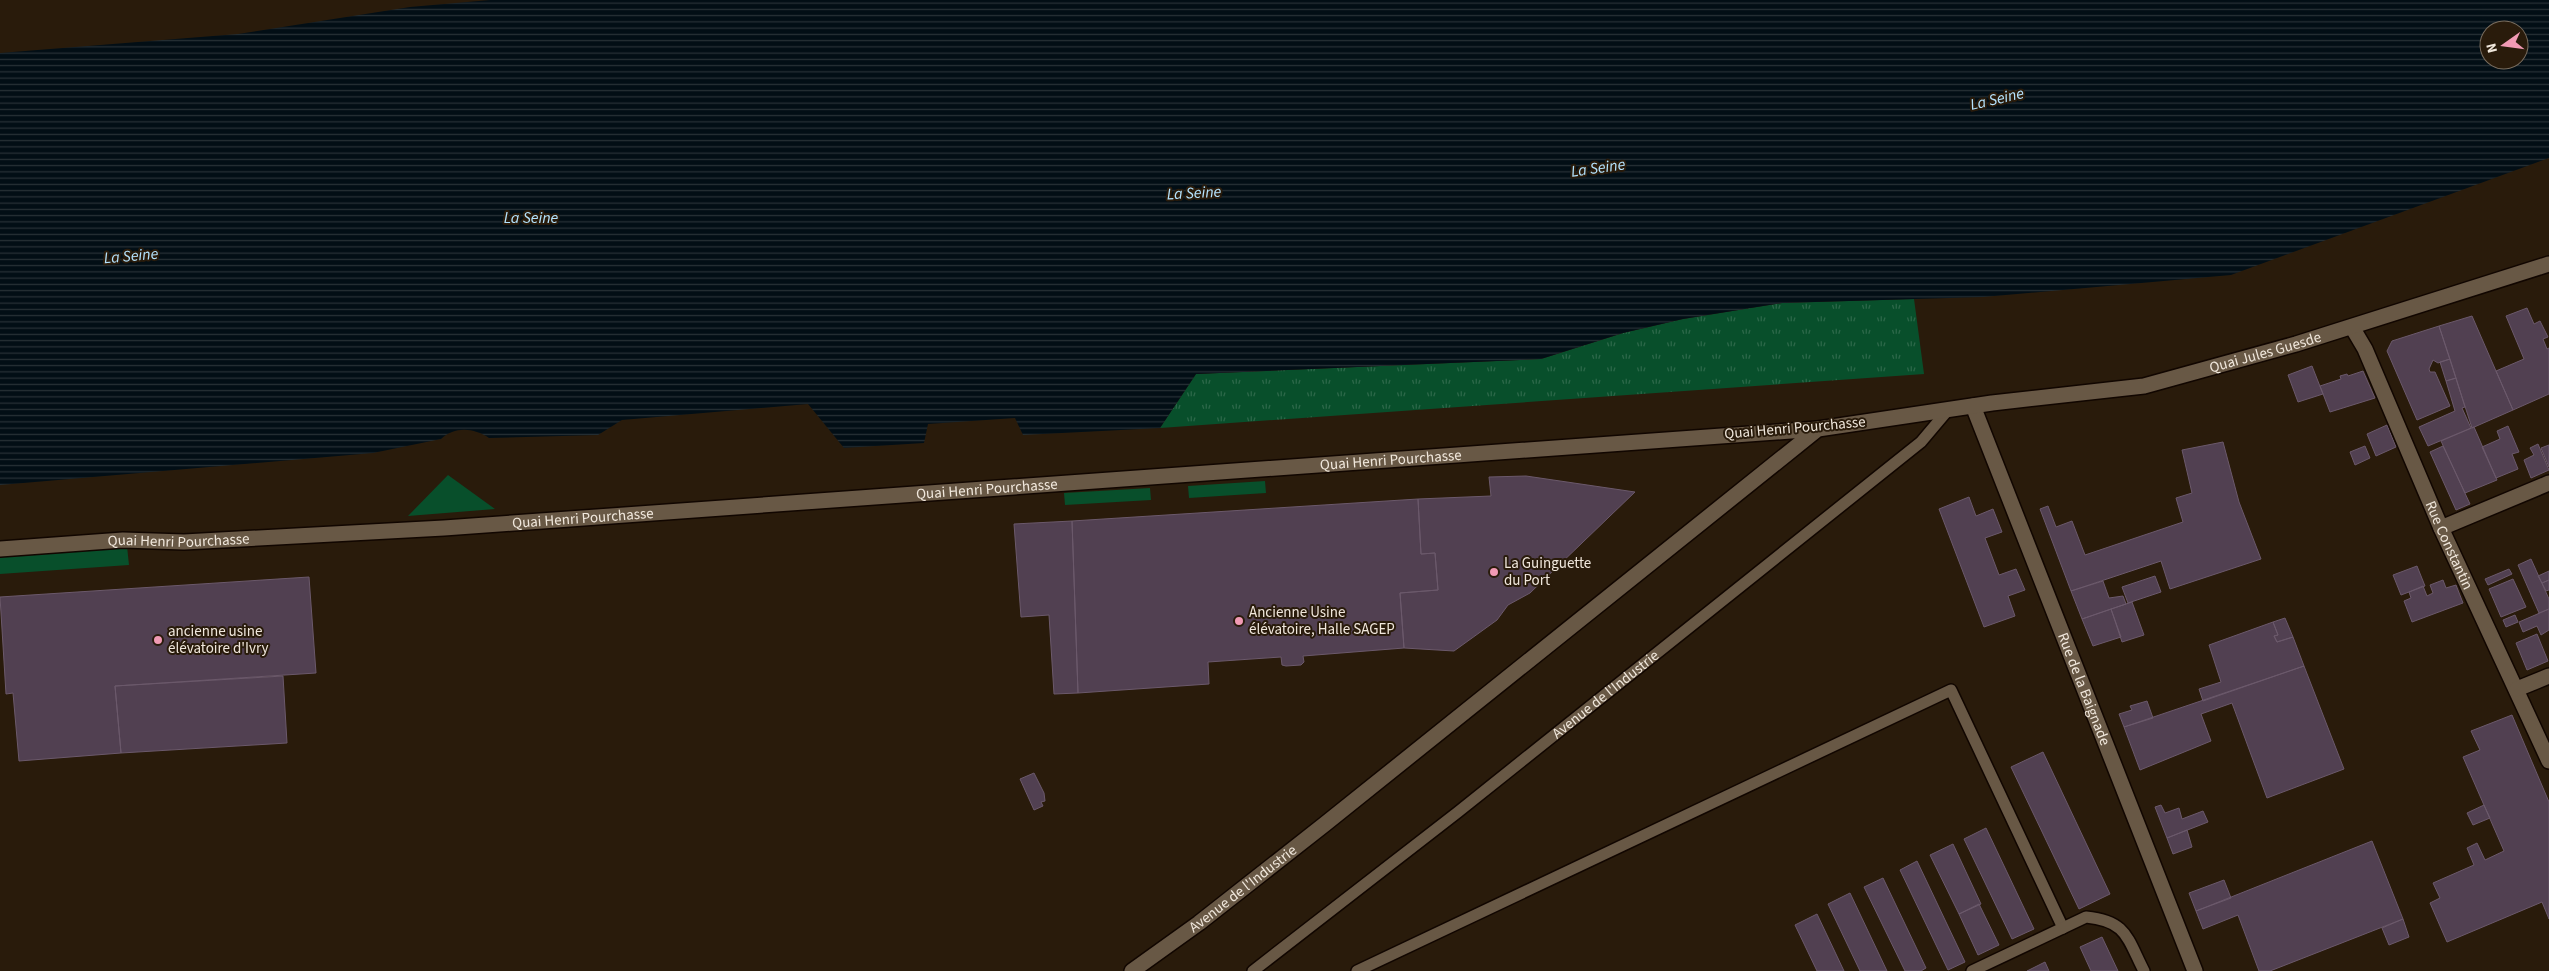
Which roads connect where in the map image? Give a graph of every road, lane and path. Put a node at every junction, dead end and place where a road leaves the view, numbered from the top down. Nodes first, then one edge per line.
1 (2549, 264) edge
2 (2352, 327) junction
3 (1973, 406) junction
4 (1948, 410) junction
5 (1818, 429) junction
6 (2549, 483) edge
7 (2441, 528) junction
8 (0, 549) edge
9 (2549, 676) edge
10 (2517, 689) junction
11 (2549, 761) edge
12 (2063, 928) junction
13 (1132, 971) edge
14 (1253, 971) edge
15 (1357, 971) edge
16 (1972, 971) edge
17 (2144, 971) edge
18 (2195, 971) edge

1 - 2 street, Quai Jules Guesde
2 - 3 street, Quai Jules Guesde
2 - 7 street, Rue Constantin
3 - 4 street, Quai Henri Pourchasse
3 - 18 street, Rue de la Baignade
4 - 5 street, Quai Henri Pourchasse
4 - 14 lane, Avenue de l'Industrie
5 - 8 street, Quai Henri Pourchasse
5 - 13 street, Avenue de l'Industrie
6 - 7 street
7 - 10 street, Rue Constantin
9 - 10 street
10 - 11 street, Rue Constantin
12 - 15 lane
12 - 16 lane
12 - 17 lane

